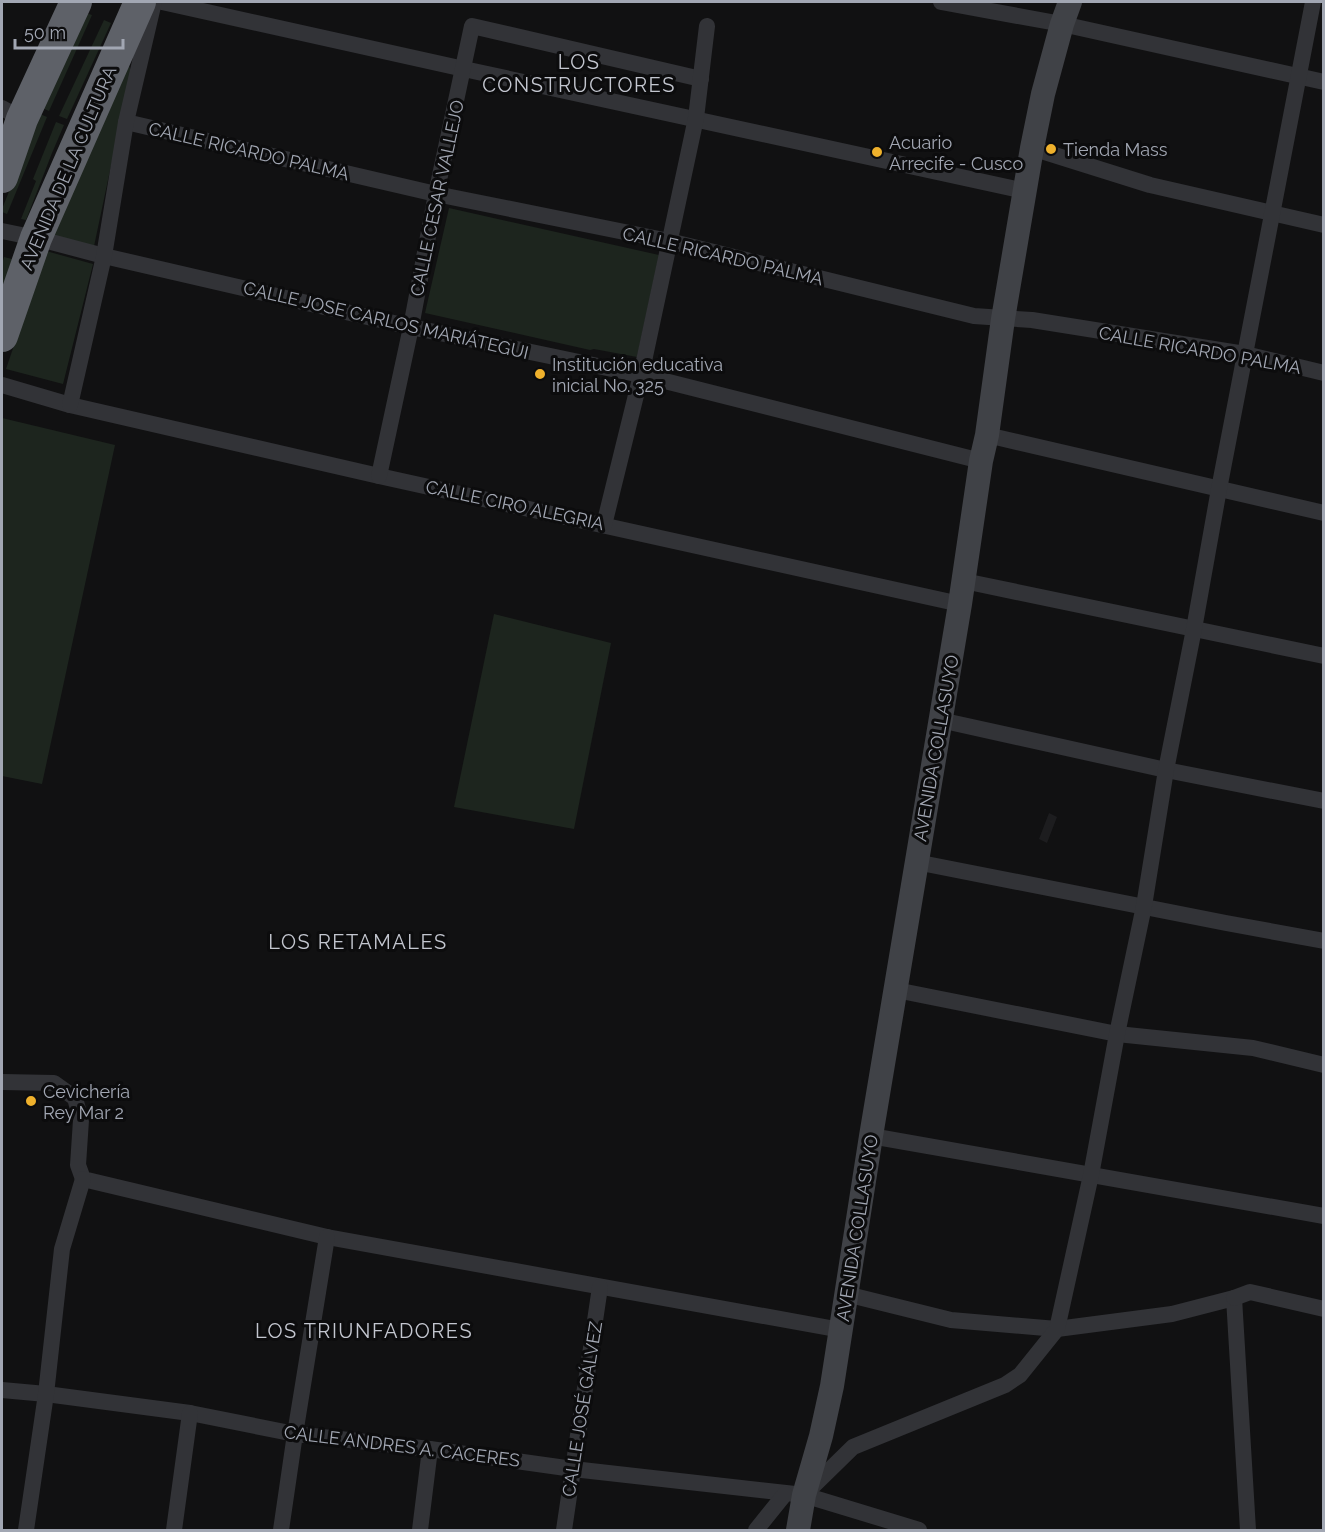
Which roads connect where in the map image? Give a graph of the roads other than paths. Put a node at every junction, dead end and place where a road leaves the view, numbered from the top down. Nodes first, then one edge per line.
1 (75, 2) edge
2 (140, 2) edge
3 (154, 2) edge
4 (162, 2) edge
5 (941, 2) edge
6 (1070, 2) edge
7 (1313, 2) edge
8 (1062, 24) junction
9 (707, 26) dead end
10 (464, 69) junction
11 (1298, 77) junction
12 (701, 79) junction
13 (1323, 82) edge
14 (12, 114) edge
15 (696, 118) junction
16 (126, 122) junction
17 (1032, 148) junction
18 (2, 177) edge
19 (1025, 191) junction
20 (436, 194) junction
21 (1272, 214) junction
22 (1323, 225) edge
23 (2, 231) edge
24 (36, 237) junction
25 (669, 241) junction
26 (104, 256) junction
27 (1003, 319) junction
28 (411, 327) junction
29 (2, 336) edge
30 (1245, 354) junction
31 (1323, 373) edge
32 (641, 375) junction
33 (2, 385) edge
34 (70, 405) junction
35 (987, 435) junction
36 (981, 462) junction
37 (379, 476) junction
38 (1219, 489) junction
39 (1323, 513) edge
40 (604, 525) junction
41 (962, 593) junction
42 (1194, 630) junction
43 (1323, 656) edge
44 (940, 720) junction
45 (1166, 770) junction
46 (1323, 801) edge
47 (916, 862) junction
48 (1144, 906) junction
49 (1323, 941) edge
50 (896, 990) junction
51 (1117, 1034) junction
52 (1323, 1065) edge
53 (2, 1082) edge
54 (871, 1136) junction
55 (1091, 1175) junction
56 (83, 1179) junction
57 (1323, 1215) edge
58 (327, 1238) junction
59 (600, 1287) junction
60 (846, 1294) junction
61 (1234, 1298) junction
62 (1323, 1309) edge
63 (1057, 1329) junction
64 (841, 1330) junction
65 (2, 1390) edge
66 (46, 1394) junction
67 (190, 1413) junction
68 (295, 1434) junction
69 (430, 1449) junction
70 (573, 1469) junction
71 (794, 1495) junction
72 (26, 1530) edge
73 (174, 1530) edge
74 (281, 1530) edge
75 (420, 1530) edge
76 (564, 1530) edge
77 (756, 1530) edge
78 (798, 1530) edge
79 (920, 1530) edge
80 (1248, 1530) edge

1 - 14 highway
2 - 24 highway, AVENIDA DE LA CULTURA
3 - 16 street
4 - 10 street
5 - 8 street
6 - 8 street, AVENIDA COLLASUYO
7 - 11 street
8 - 11 street
8 - 17 street, AVENIDA COLLASUYO
9 - 12 street
10 - 12 street, CALLE CESAR VALLEJO
10 - 15 street
10 - 20 street, CALLE CESAR VALLEJO
11 - 13 street
11 - 21 street
12 - 15 street
14 - 18 highway
15 - 19 street
15 - 25 street
16 - 20 street, CALLE RICARDO PALMA
16 - 26 street
17 - 19 street, AVENIDA COLLASUYO
17 - 21 street
19 - 27 street, AVENIDA COLLASUYO
20 - 25 street, CALLE RICARDO PALMA
20 - 28 street, CALLE CESAR VALLEJO
21 - 22 street
21 - 30 street
23 - 24 street, CALLE JOSE CARLOS MARIÁTEGUI
24 - 26 street, CALLE JOSE CARLOS MARIÁTEGUI
24 - 29 highway, AVENIDA DE LA CULTURA
25 - 27 street, CALLE RICARDO PALMA
25 - 32 street
26 - 28 street, CALLE JOSE CARLOS MARIÁTEGUI
26 - 34 street
27 - 30 street, CALLE RICARDO PALMA
27 - 35 street, AVENIDA COLLASUYO
28 - 32 street, CALLE JOSE CARLOS MARIÁTEGUI
28 - 37 street, CALLE CESAR VALLEJO
30 - 31 street, CALLE RICARDO PALMA
30 - 38 street
32 - 36 street, CALLE JOSE CARLOS MARIÁTEGUI
32 - 40 street
33 - 34 street, CALLE CIRO ALEGRIA
34 - 37 street, CALLE CIRO ALEGRIA
35 - 36 street, AVENIDA COLLASUYO
35 - 38 street
36 - 41 street, AVENIDA COLLASUYO
37 - 40 street, CALLE CIRO ALEGRIA
38 - 39 street
38 - 42 street
40 - 41 street, CALLE CIRO ALEGRIA
41 - 42 street, CALLE CIRO ALEGRIA
41 - 44 street, AVENIDA COLLASUYO
42 - 43 street, CALLE CIRO ALEGRIA
42 - 45 street
44 - 45 street
44 - 47 street, AVENIDA COLLASUYO
45 - 46 street
45 - 48 street
47 - 48 street
47 - 50 street, AVENIDA COLLASUYO
48 - 49 street
48 - 51 street
50 - 51 street
50 - 54 street, AVENIDA COLLASUYO
51 - 52 street
51 - 55 street
53 - 56 street
54 - 55 street
54 - 60 street, AVENIDA COLLASUYO
55 - 57 street
55 - 63 street
56 - 58 street
56 - 66 street
58 - 59 street
58 - 68 street
59 - 64 street
59 - 70 street, CALLE JOSÉ GÁLVEZ
60 - 63 street
60 - 64 street, AVENIDA COLLASUYO
61 - 62 street
61 - 63 street
61 - 80 street
63 - 71 street
64 - 71 street, AVENIDA COLLASUYO
65 - 66 street, CALLE ANDRES A. CACERES
66 - 67 street, CALLE ANDRES A. CACERES
66 - 72 street
67 - 68 street, CALLE ANDRES A. CACERES
67 - 73 street
68 - 69 street, CALLE ANDRES A. CACERES
68 - 74 street
69 - 70 street, CALLE ANDRES A. CACERES
69 - 75 street
70 - 71 street, CALLE ANDRES A. CACERES
70 - 76 street, CALLE JOSÉ GÁLVEZ
71 - 77 street
71 - 78 street, AVENIDA COLLASUYO
71 - 79 street, CALLE ANDRES A. CACERES

